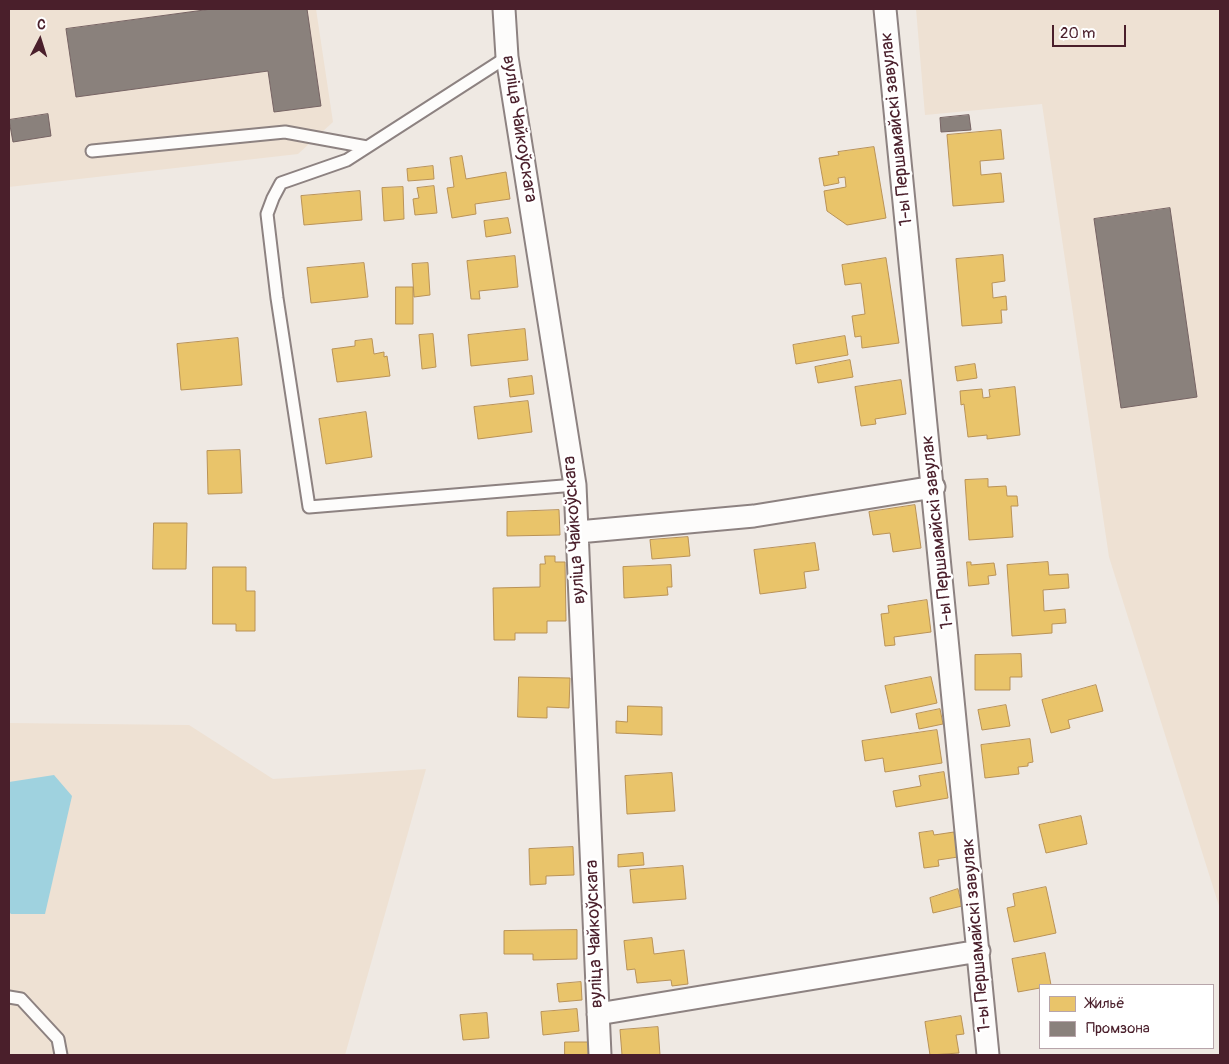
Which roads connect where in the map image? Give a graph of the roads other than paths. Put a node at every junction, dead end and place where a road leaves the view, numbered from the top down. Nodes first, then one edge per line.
1 (504, 9) edge
2 (885, 9) edge
3 (507, 57) junction
4 (367, 147) junction
5 (92, 151) dead end
6 (575, 486) junction
7 (934, 487) junction
8 (578, 532) junction
9 (979, 951) junction
10 (9, 997) edge
11 (598, 1014) junction
12 (61, 1055) edge
13 (600, 1055) edge
14 (988, 1055) edge

1 - 3 street, вуліца Чайкоўскага
2 - 7 street, 1-ы Першамайскі завулак
3 - 4 lane
3 - 6 street, вуліца Чайкоўскага
4 - 5 lane
4 - 6 lane
6 - 8 street, вуліца Чайкоўскага
7 - 8 street
7 - 9 street, 1-ы Першамайскі завулак
8 - 11 street, вуліца Чайкоўскага
9 - 11 street
9 - 14 street, 1-ы Першамайскі завулак
10 - 12 lane
11 - 13 street, вуліца Чайкоўскага

